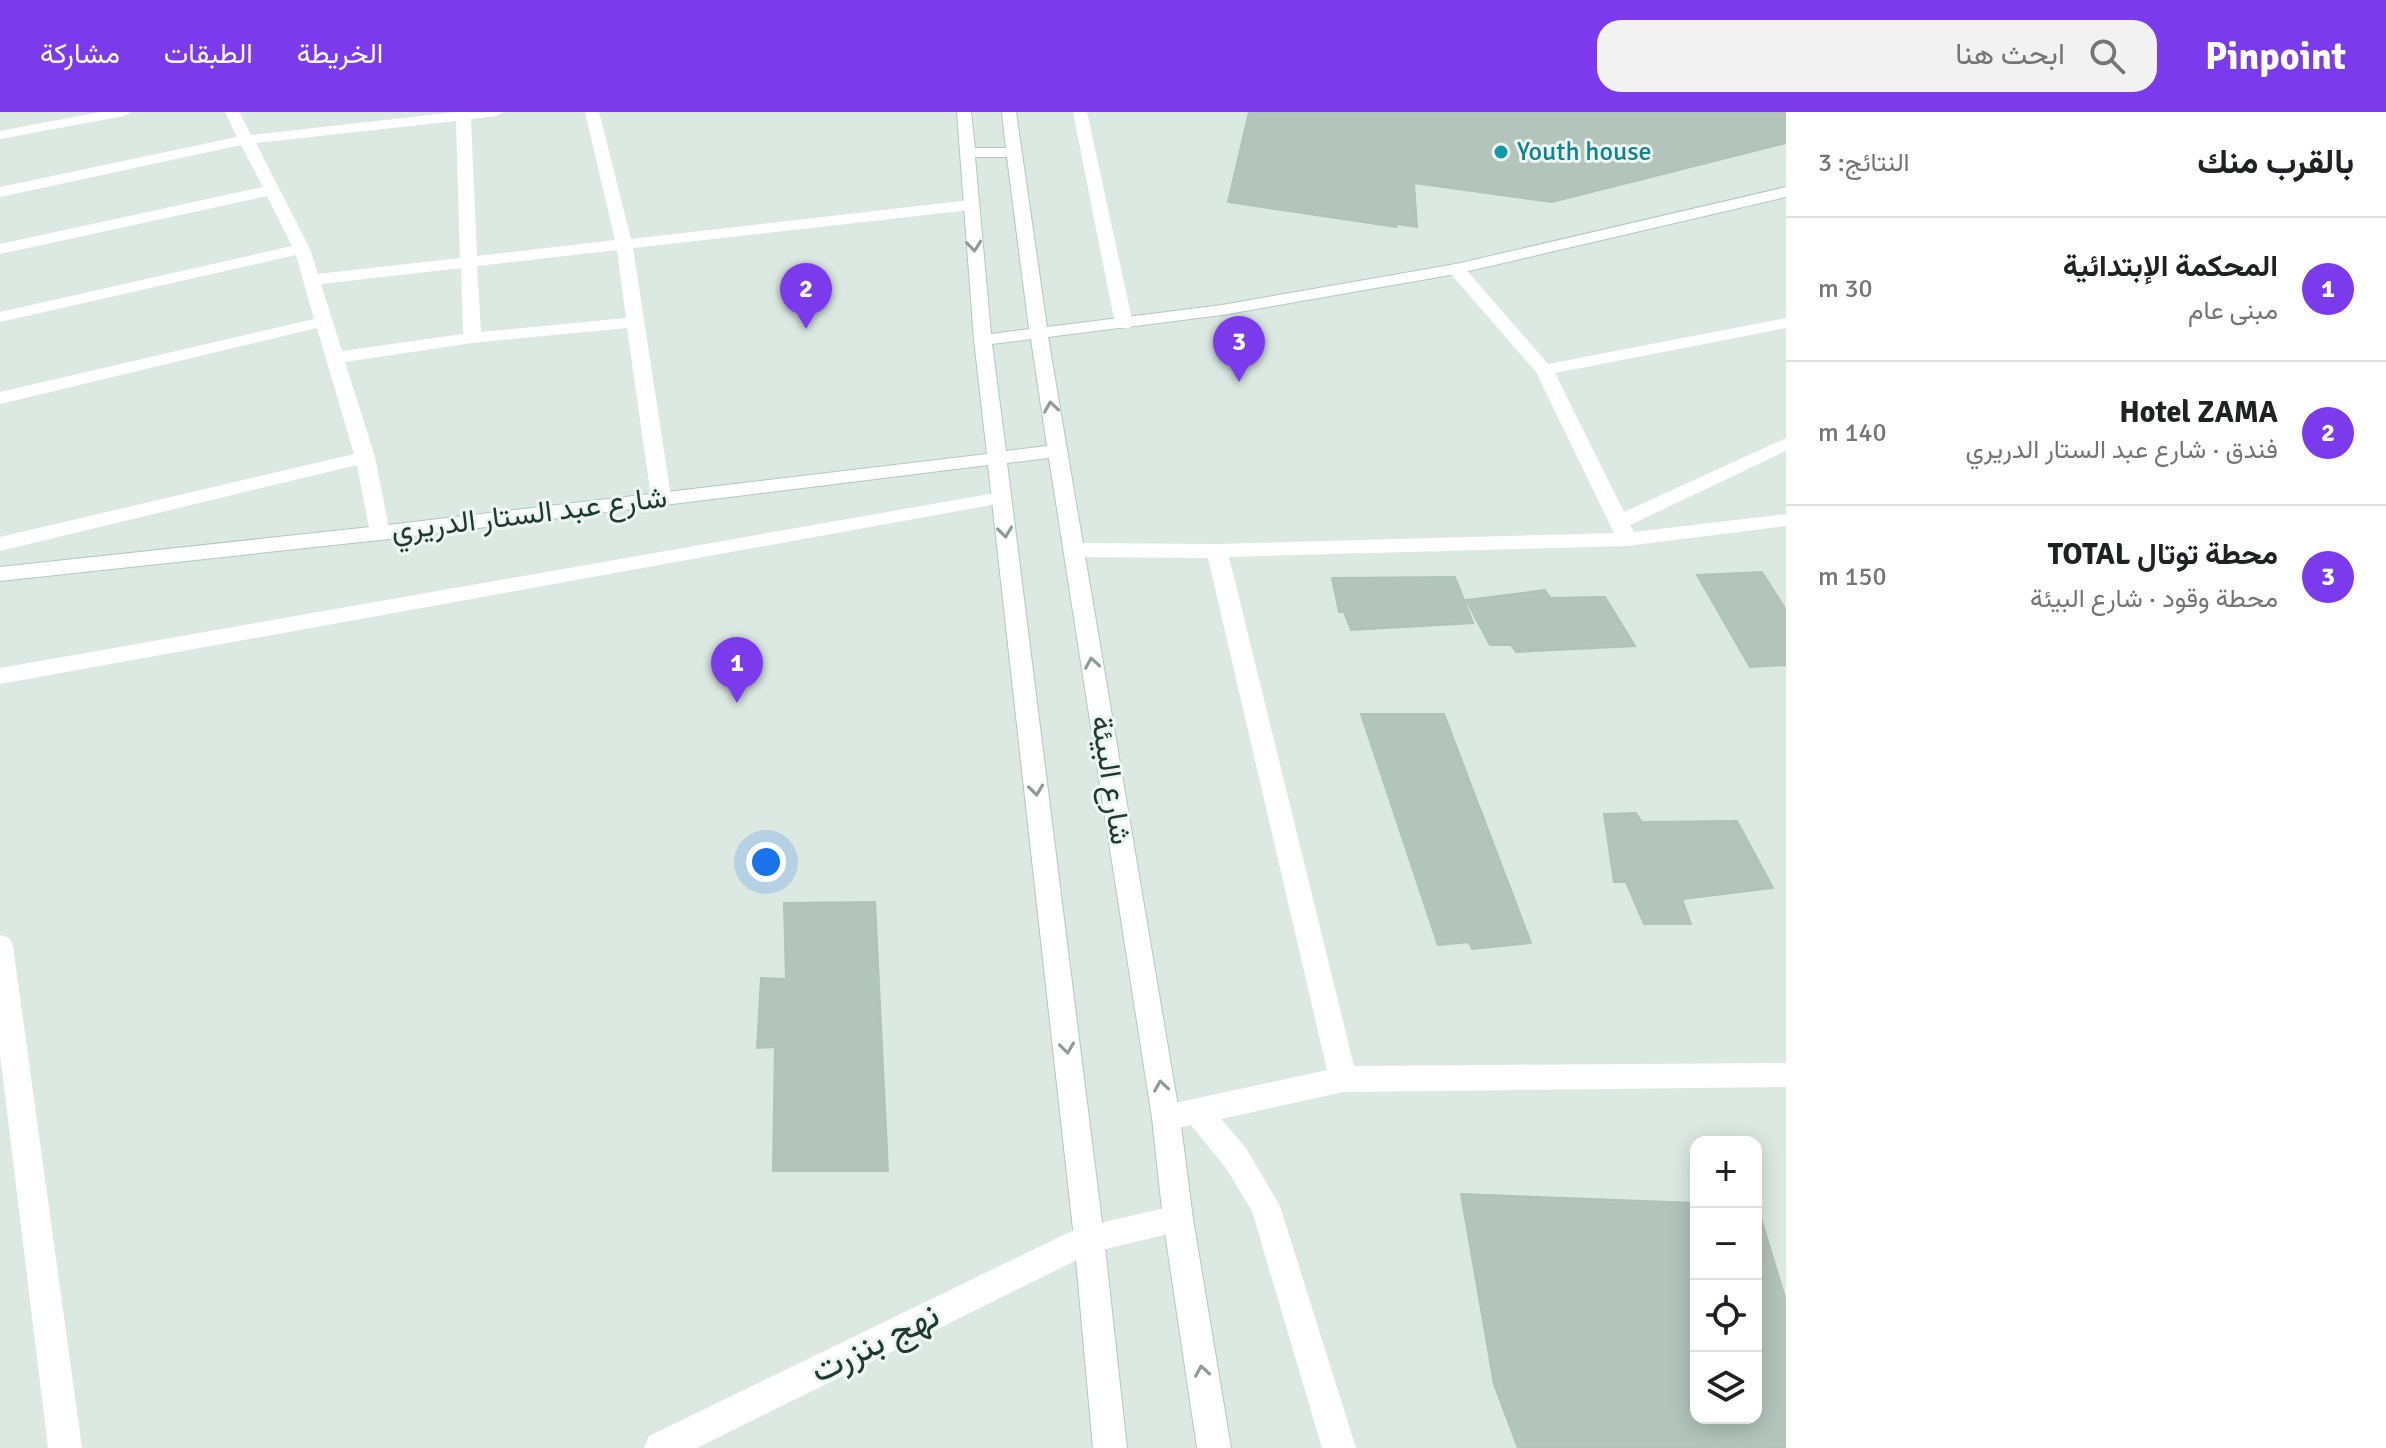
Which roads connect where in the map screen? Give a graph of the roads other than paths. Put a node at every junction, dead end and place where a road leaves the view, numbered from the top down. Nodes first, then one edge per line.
1 (124, 112) edge
2 (232, 112) edge
3 (496, 112) edge
4 (592, 112) edge
5 (964, 112) edge
6 (1009, 112) edge
7 (1080, 112) edge
8 (440, 114) edge
9 (463, 115) junction
10 (0, 135) edge
11 (245, 140) junction
12 (1014, 152) junction
13 (967, 153) junction
14 (272, 190) junction
15 (0, 192) edge
16 (1784, 194) edge
17 (970, 205) junction
18 (624, 244) junction
19 (0, 249) edge
20 (302, 249) junction
21 (468, 261) junction
22 (1456, 269) junction
23 (310, 280) junction
24 (0, 317) edge
25 (322, 322) junction
26 (634, 322) junction
27 (1786, 323) edge
28 (1124, 324) junction
29 (1039, 335) junction
30 (472, 338) junction
31 (983, 340) junction
32 (334, 358) junction
33 (1544, 370) junction
34 (0, 398) edge
35 (1786, 444) edge
36 (1058, 451) junction
37 (365, 457) junction
38 (997, 458) junction
39 (661, 497) junction
40 (1001, 498) junction
41 (1786, 520) edge
42 (1622, 531) junction
43 (380, 533) junction
44 (0, 544) edge
45 (1074, 550) junction
46 (1217, 551) junction
47 (0, 574) edge
48 (0, 676) edge
49 (0, 946) edge
50 (1786, 1075) edge
51 (1343, 1079) junction
52 (1198, 1112) junction
53 (1166, 1118) junction
54 (1178, 1219) junction
55 (1089, 1238) junction
56 (65, 1448) edge
57 (661, 1448) edge
58 (1110, 1448) edge
59 (1214, 1448) edge
60 (1339, 1448) edge

1 - 10 street
2 - 11 street
3 - 9 street
4 - 18 street
5 - 13 street
6 - 12 street, شارع البيئة
7 - 28 street
8 - 9 street
8 - 11 street
9 - 21 street
11 - 14 street
11 - 15 street
12 - 13 street
12 - 29 street, شارع البيئة
13 - 17 street
14 - 19 street
14 - 20 street
16 - 22 street
17 - 18 street
17 -> 31 street
18 - 21 street
18 - 26 street
20 - 23 street
20 - 24 street
21 - 23 street
21 - 30 street
22 - 28 street
22 - 33 street
23 - 25 street
25 - 32 street
25 - 34 street
26 - 30 street
26 - 39 street
27 - 33 street
28 - 29 street
29 - 31 street
36 -> 29 street, شارع البيئة
30 - 32 street
31 - 38 street
32 - 37 street
33 - 42 street
35 - 42 street
36 - 38 street, شارع عبد الستار الدريري
36 - 45 street, شارع البيئة
37 - 43 street
37 - 44 street
38 - 39 street, شارع عبد الستار الدريري
38 - 40 street
39 - 43 street, شارع عبد الستار الدريري
40 - 48 street
40 -> 55 street
41 - 42 street
42 - 46 street
43 - 47 street, شارع عبد الستار الدريري
45 - 46 street
53 -> 45 street, شارع البيئة
46 - 51 street
49 - 56 street
50 - 51 street
51 - 52 street
52 - 53 street
52 - 60 street
53 - 54 street, شارع البيئة
54 - 55 street, نهج بنزرت
59 -> 54 street, شارع البيئة
55 - 57 street, نهج بنزرت
55 - 58 street

